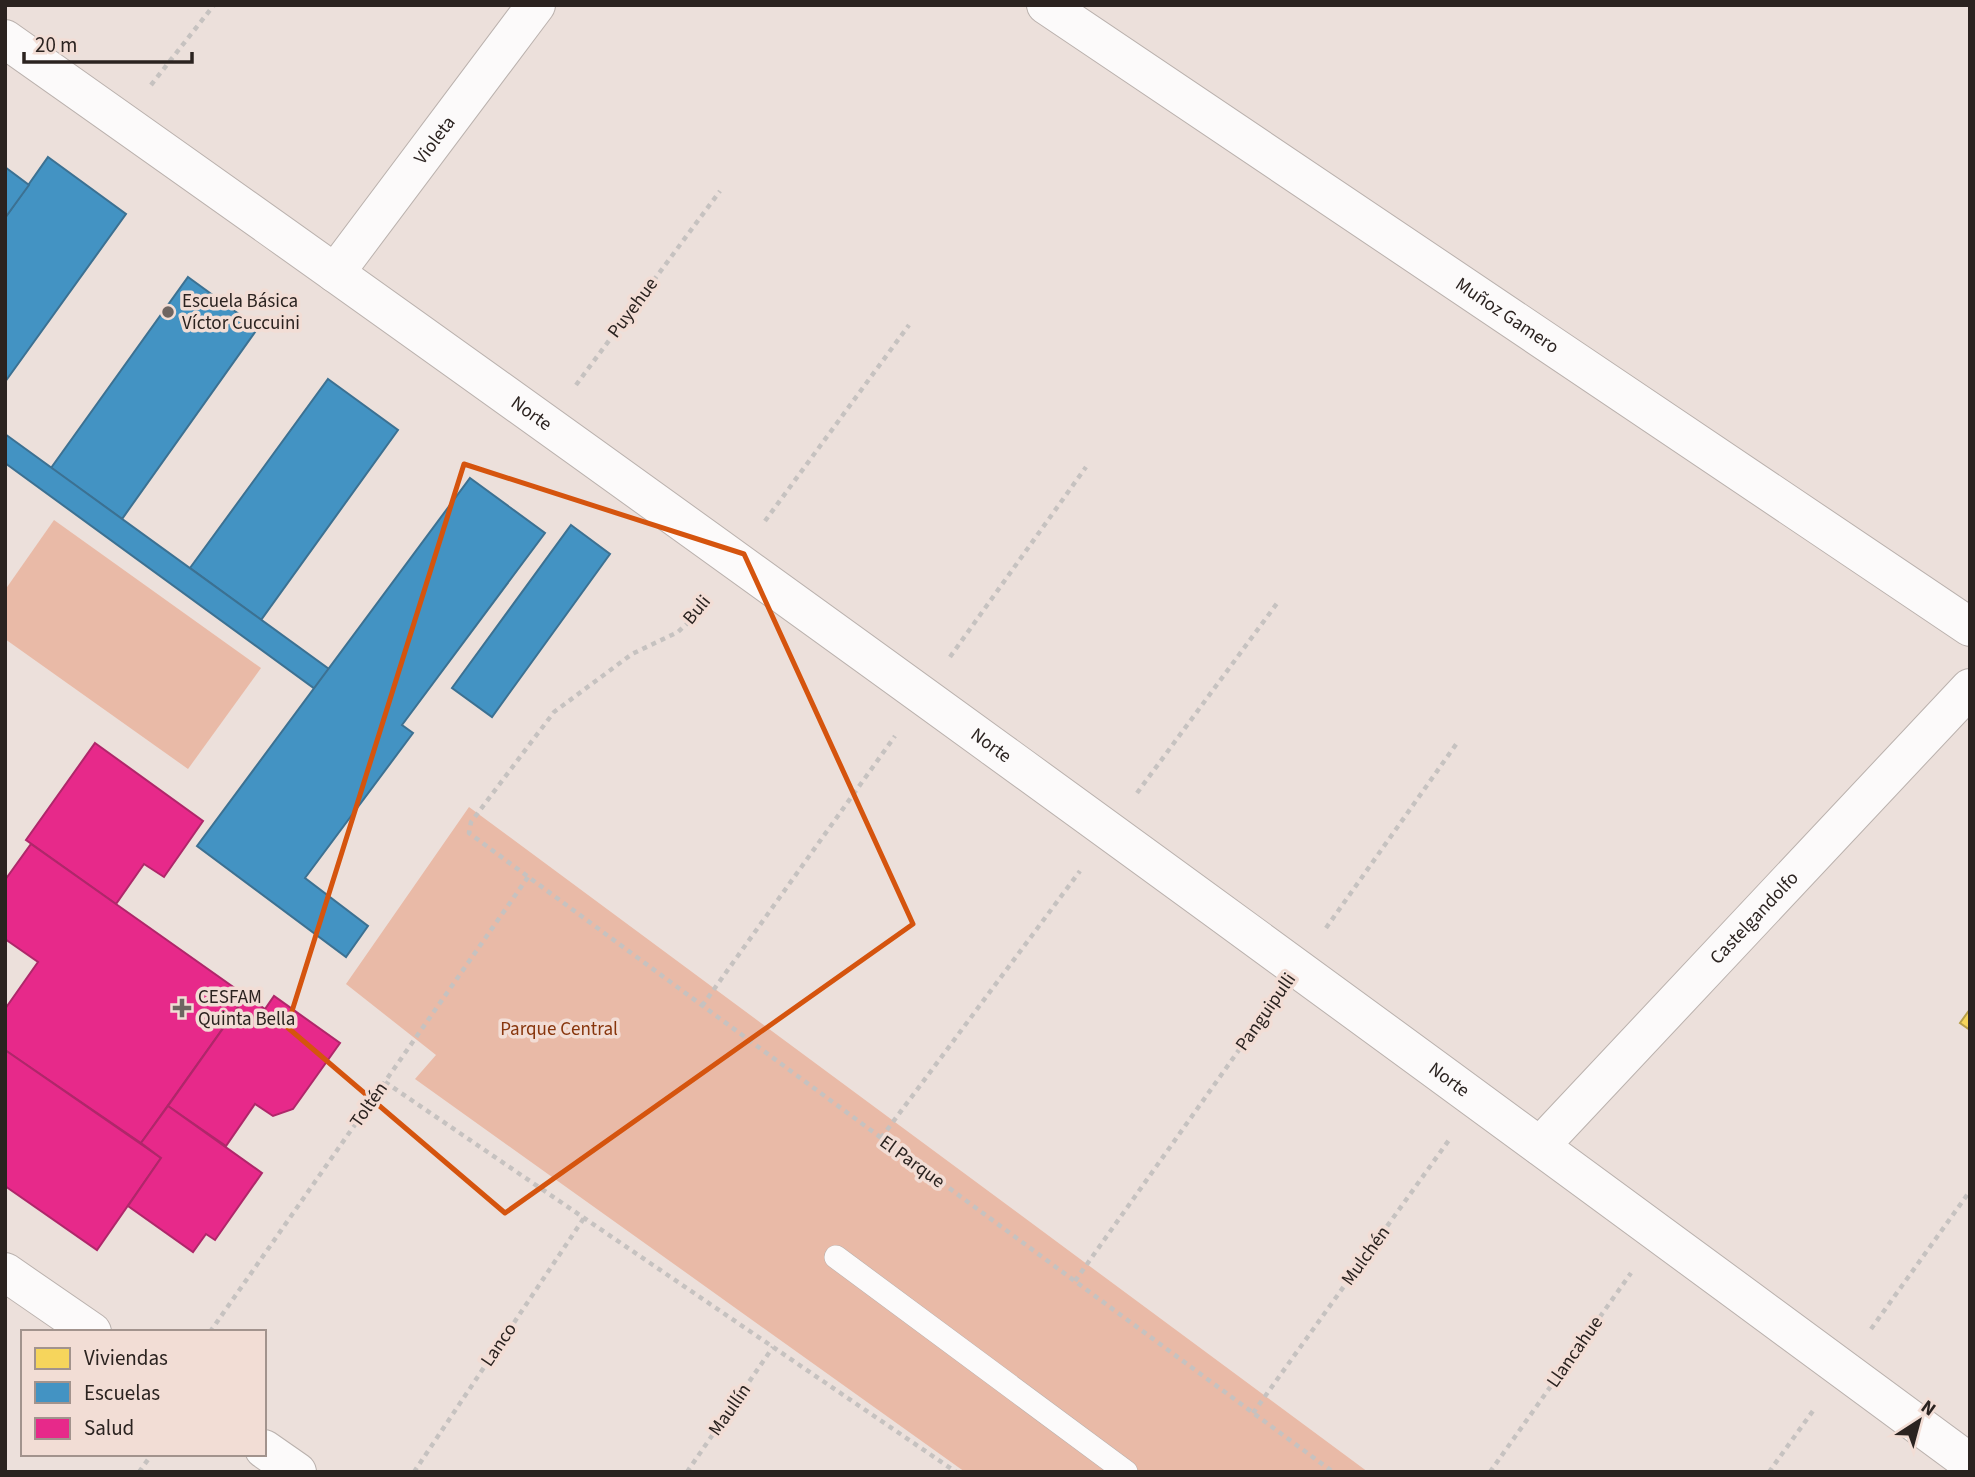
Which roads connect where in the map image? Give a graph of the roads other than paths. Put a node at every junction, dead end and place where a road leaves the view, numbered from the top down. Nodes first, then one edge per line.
1 (536, 5) edge
2 (1046, 5) edge
3 (5, 39) edge
4 (335, 274) junction
5 (1970, 627) edge
6 (1970, 688) edge
7 (1541, 1146) junction
8 (836, 1257) dead end
9 (5, 1272) edge
10 (89, 1330) edge
11 (266, 1451) edge
12 (1970, 1463) edge
13 (297, 1472) edge
14 (1126, 1472) edge

1 - 4 street, Violeta
2 - 5 street, Muñoz Gamero
3 - 4 street, Norte
4 - 7 street, Norte
6 - 7 street, Castelgandolfo
7 - 12 street, Norte
8 - 14 lane
9 - 10 street
11 - 13 street

